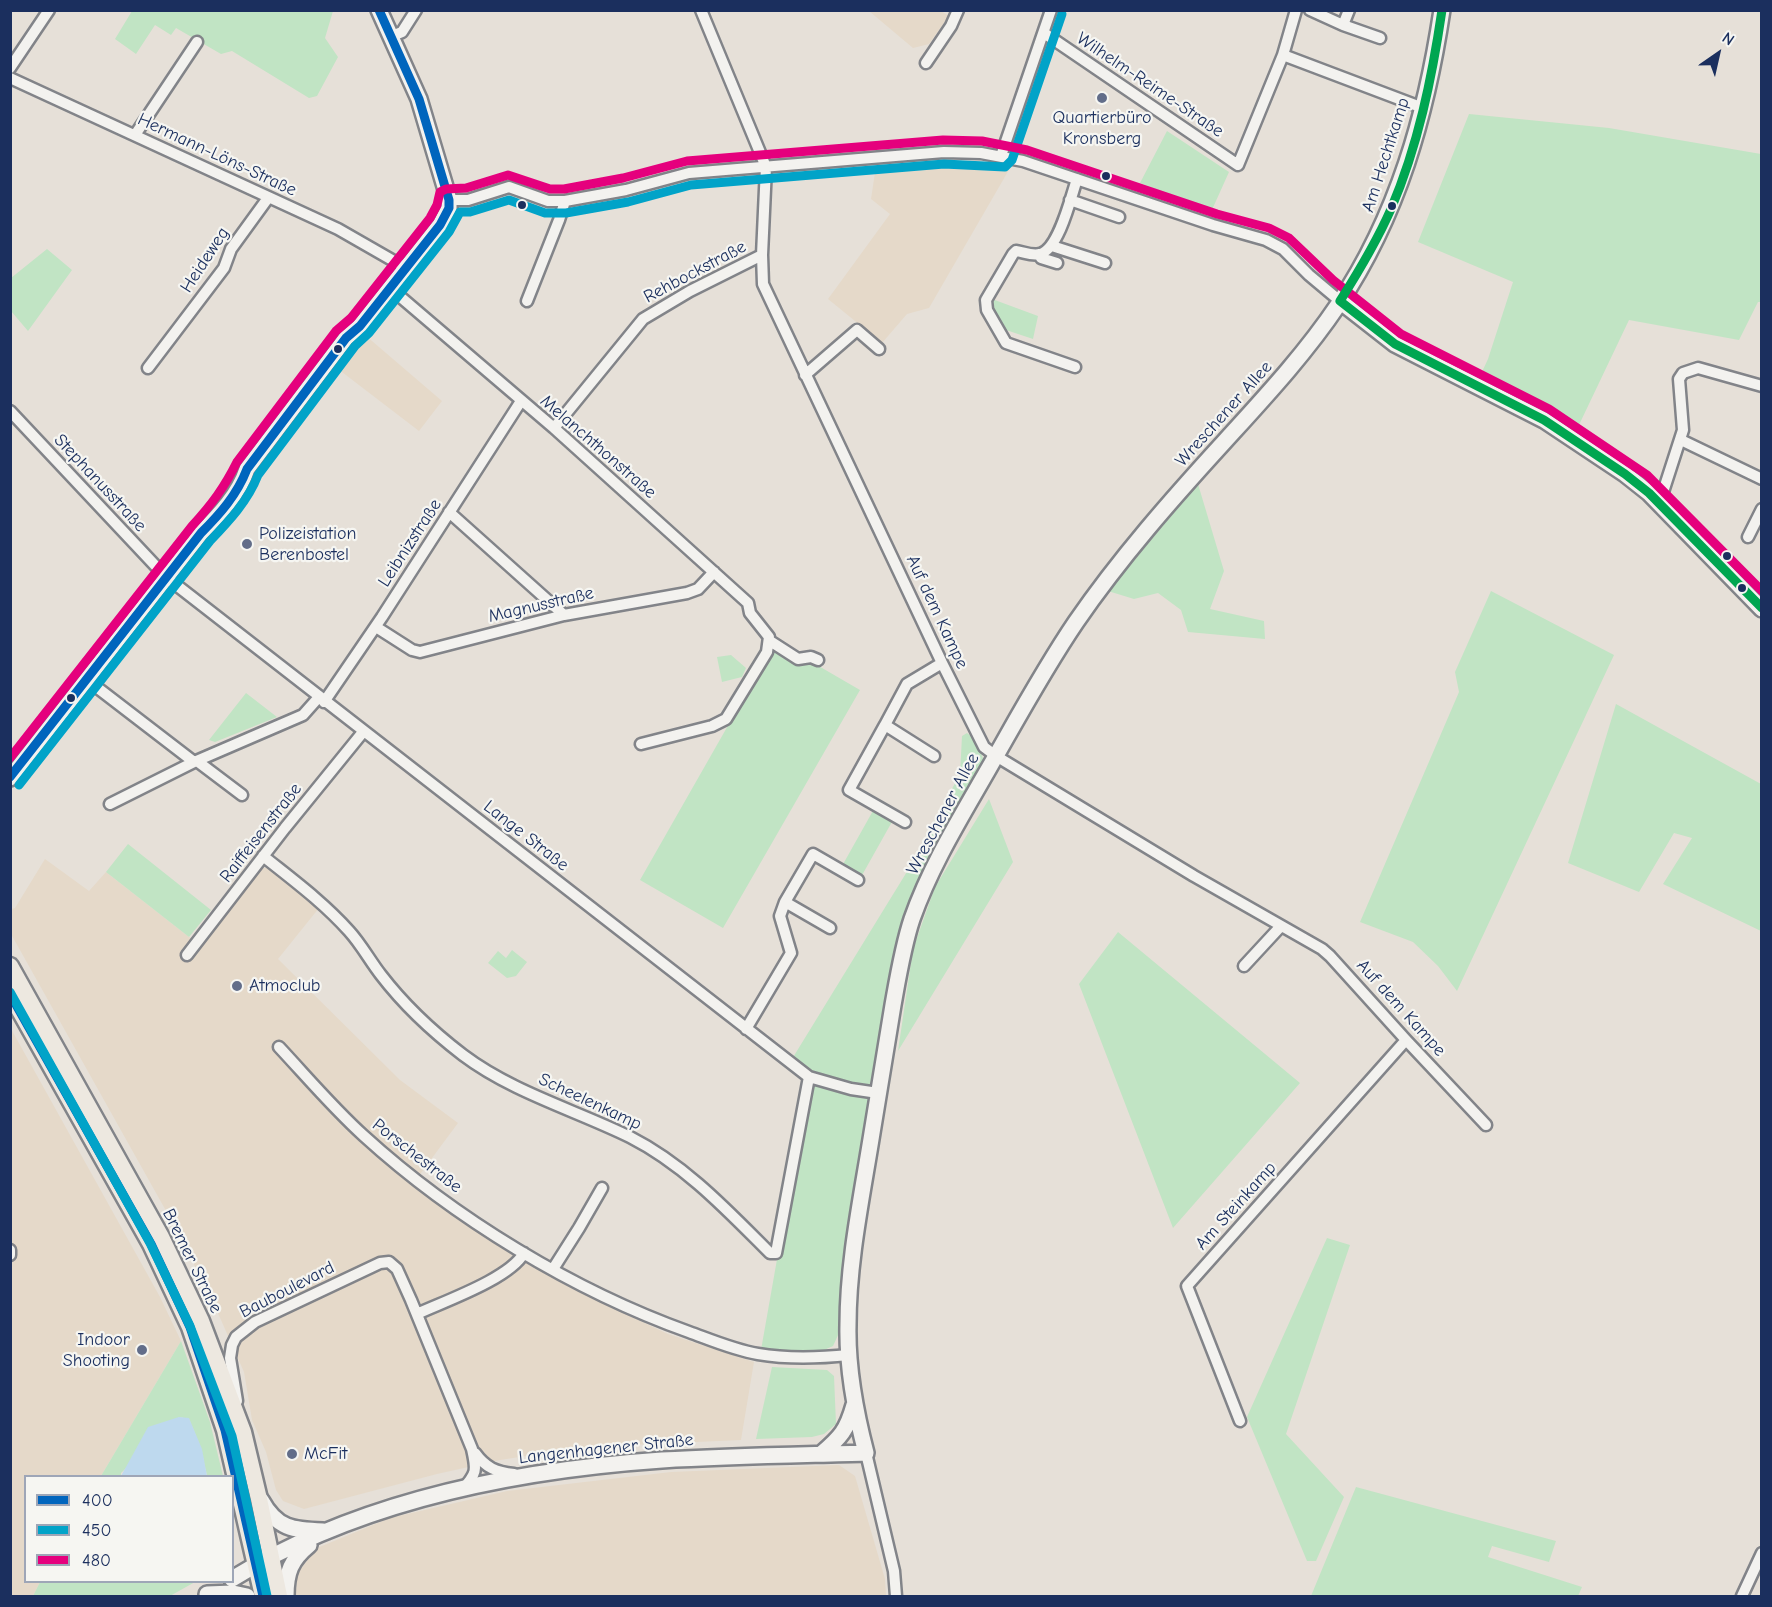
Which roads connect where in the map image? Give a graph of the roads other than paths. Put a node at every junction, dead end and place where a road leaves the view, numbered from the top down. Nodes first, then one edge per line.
1 (49, 10) edge
2 (379, 10) edge
3 (416, 10) edge
4 (700, 10) edge
5 (958, 10) edge
6 (1052, 10) edge
7 (1296, 10) edge
8 (1310, 10) edge
9 (1349, 10) edge
10 (1442, 10) edge
11 (1343, 24) junction
12 (1044, 33) junction
13 (392, 36) junction
14 (1380, 38) dead end
15 (197, 42) dead end
16 (1283, 55) junction
17 (926, 63) dead end
18 (10, 68) edge
19 (10, 78) edge
20 (1423, 108) junction
21 (135, 135) junction
22 (1001, 156) junction
23 (766, 167) junction
24 (1077, 179) junction
25 (268, 198) junction
26 (449, 200) junction
27 (1070, 200) junction
28 (565, 201) junction
29 (1119, 217) dead end
30 (1052, 246) junction
31 (1040, 254) junction
32 (762, 255) junction
33 (1104, 262) dead end
34 (1057, 263) dead end
35 (406, 268) junction
36 (390, 288) junction
37 (527, 301) dead end
38 (1340, 301) junction
39 (879, 349) dead end
40 (1075, 367) dead end
41 (148, 368) dead end
42 (805, 375) junction
43 (1761, 386) edge
44 (521, 401) junction
45 (10, 411) edge
46 (554, 428) junction
47 (1680, 440) junction
48 (1761, 479) edge
49 (1658, 502) junction
50 (1761, 509) edge
51 (449, 512) junction
52 (1748, 537) dead end
53 (714, 572) junction
54 (166, 577) junction
55 (1761, 609) edge
56 (564, 615) junction
57 (376, 627) junction
58 (770, 641) junction
59 (818, 660) dead end
60 (942, 663) junction
61 (86, 679) junction
62 (322, 700) junction
63 (885, 725) junction
64 (363, 732) junction
65 (641, 744) dead end
66 (934, 756) dead end
67 (996, 756) junction
68 (195, 762) junction
69 (10, 778) edge
70 (242, 795) dead end
71 (110, 804) dead end
72 (905, 822) dead end
73 (263, 856) junction
74 (858, 880) dead end
75 (785, 902) junction
76 (1281, 926) junction
77 (830, 928) dead end
78 (187, 955) dead end
79 (10, 966) edge
80 (1244, 966) dead end
81 (10, 993) edge
82 (746, 1029) junction
83 (1406, 1040) junction
84 (279, 1047) dead end
85 (808, 1077) junction
86 (878, 1093) junction
87 (1486, 1125) dead end
88 (602, 1188) dead end
89 (10, 1250) edge
90 (524, 1253) junction
91 (10, 1255) edge
92 (553, 1269) junction
93 (417, 1314) junction
94 (849, 1355) junction
95 (854, 1402) junction
96 (1240, 1421) dead end
97 (243, 1432) junction
98 (472, 1449) junction
99 (866, 1453) junction
100 (821, 1454) junction
101 (530, 1476) junction
102 (462, 1490) junction
103 (260, 1499) junction
104 (326, 1531) junction
105 (1761, 1553) edge
106 (264, 1561) junction
107 (234, 1578) edge
108 (225, 1583) edge
109 (206, 1595) edge
110 (247, 1596) edge
111 (263, 1596) edge
112 (279, 1596) edge
113 (286, 1596) edge
114 (896, 1596) edge
115 (1742, 1596) edge

1 - 18 street
2 - 13 street
3 - 13 street
4 - 23 street
5 - 17 street
6 - 12 street
7 - 16 street
8 - 11 street
9 - 11 street
10 - 20 street, Am Hechtkamp
11 - 14 street
12 - 16 street, Wilhelm-Reime-Straße
12 - 22 street
13 - 26 street
15 - 21 street
16 - 20 street
19 - 21 street, Hermann-Löns-Straße
20 - 38 street, Am Hechtkamp
21 - 25 street, Hermann-Löns-Straße
22 - 23 street
22 - 24 street
23 - 28 street
23 - 32 street, Auf dem Kampe
24 - 27 street
24 - 38 street
25 - 35 street, Hermann-Löns-Straße
25 - 41 street, Heideweg
26 - 28 street
26 - 35 street
27 - 29 street
27 - 30 street
28 - 37 street
30 - 31 street
30 - 33 street
31 - 34 street
31 - 40 street
32 - 42 street, Auf dem Kampe
32 - 46 street, Rehbockstraße
35 - 36 street
36 - 44 street, Melanchthonstraße
36 - 54 street
38 - 49 street
38 - 67 street, Wreschener Allee
39 - 42 street
42 - 60 street, Auf dem Kampe
43 - 47 street
44 - 46 street, Melanchthonstraße
44 - 51 street, Leibnizstraße
45 - 54 street, Stephanusstraße
46 - 53 street, Melanchthonstraße
47 - 48 street
47 - 49 street
49 - 55 street
50 - 52 street
51 - 56 street
51 - 57 street, Leibnizstraße
53 - 56 street, Magnusstraße
53 - 58 street, Melanchthonstraße
54 - 61 street
54 - 62 street, Lange Straße
56 - 57 street, Magnusstraße
57 - 62 street, Leibnizstraße
58 - 59 street, Melanchthonstraße
58 - 65 street
60 - 63 street
60 - 67 street, Auf dem Kampe
61 - 68 street
61 - 69 street
62 - 64 street, Lange Straße
62 - 68 street, Leibnizstraße
63 - 66 street
63 - 72 street
64 - 73 street, Raiffeisenstraße
64 - 82 street, Lange Straße
67 - 76 street, Auf dem Kampe
67 - 86 street, Wreschener Allee
68 - 70 street
68 - 71 street, Leibnizstraße
73 - 78 street, Raiffeisenstraße
73 - 85 street, Scheelenkamp
74 - 75 street
75 - 77 street
75 - 82 street
76 - 80 street
76 - 83 street, Auf dem Kampe
79 - 97 main road, Bremer Straße
81 - 106 main road, Bremer Straße
82 - 85 street, Lange Straße
83 - 87 street, Auf dem Kampe
83 - 96 street, Am Steinkamp
84 - 90 street, Porschestraße
85 - 86 street, Lange Straße
86 - 94 street, Wreschener Allee
88 - 92 street
89 - 91 street
90 - 92 street, Porschestraße
90 - 93 street
92 - 94 street, Porschestraße
93 - 97 street, Bauboulevard
93 - 98 street, Bauboulevard
94 - 95 street, Wreschener Allee
95 - 99 street, Wreschener Allee
95 - 100 street
97 - 103 main road, Bremer Straße
98 - 101 street, Bauboulevard
98 - 102 street, Bauboulevard
99 - 100 street, Langenhagener Straße
99 - 114 street
100 - 101 street, Langenhagener Straße
101 - 102 street, Langenhagener Straße
102 - 104 street, Langenhagener Straße
103 - 104 street
103 - 106 main road, Bremer Straße
104 - 106 street, Langenhagener Straße
104 - 113 street
105 - 115 street
106 - 107 street, Langenhagener Straße
106 - 111 main road, Bremer Straße
106 - 112 main road, Bremer Straße
108 - 109 street
109 - 110 street

